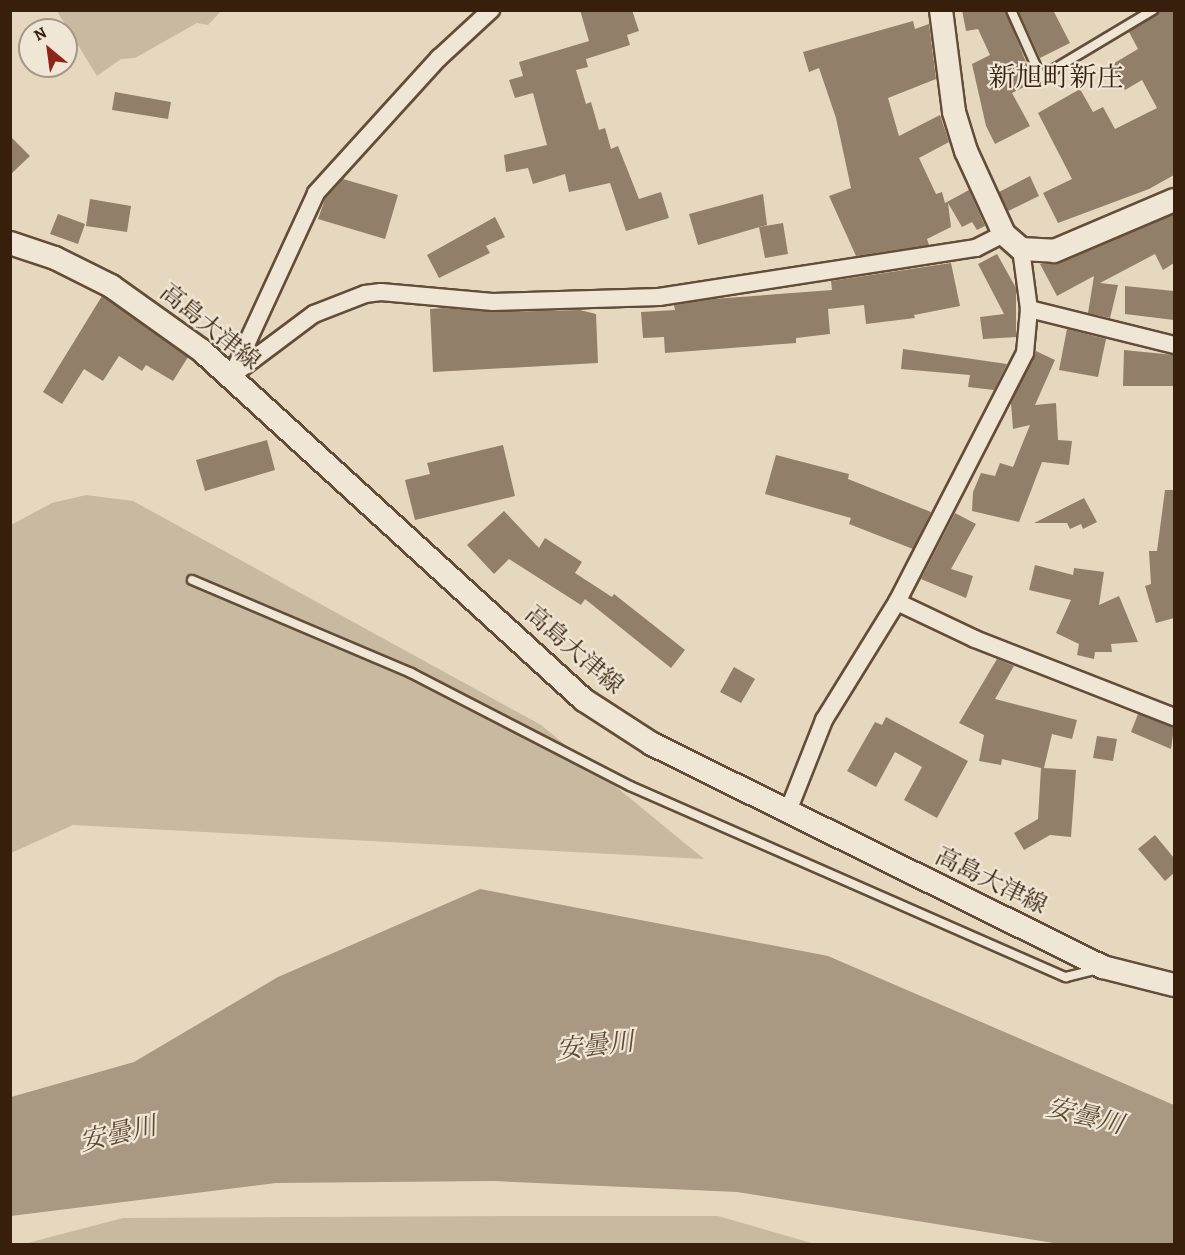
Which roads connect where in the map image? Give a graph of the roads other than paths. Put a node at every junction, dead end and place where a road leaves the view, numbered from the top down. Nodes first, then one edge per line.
1 (491, 10) edge
2 (941, 10) edge
3 (1011, 10) edge
4 (1153, 10) edge
5 (1174, 200) edge
6 (1004, 234) junction
7 (10, 243) edge
8 (1021, 249) junction
9 (1029, 309) junction
10 (1174, 345) edge
11 (231, 376) junction
12 (192, 580) dead end
13 (897, 602) junction
14 (1174, 717) edge
15 (788, 811) junction
16 (1103, 967) junction
17 (1174, 985) edge

1 - 11 street
2 - 6 main road
3 - 4 lane
5 - 8 main road
6 - 8 main road
6 - 11 street
7 - 11 main road, 高島大津線
8 - 9 street
9 - 10 street
9 - 13 street
11 - 15 main road, 高島大津線
12 - 16 lane
13 - 14 street
13 - 15 street
15 - 16 main road, 高島大津線
16 - 17 main road, 高島大津線

